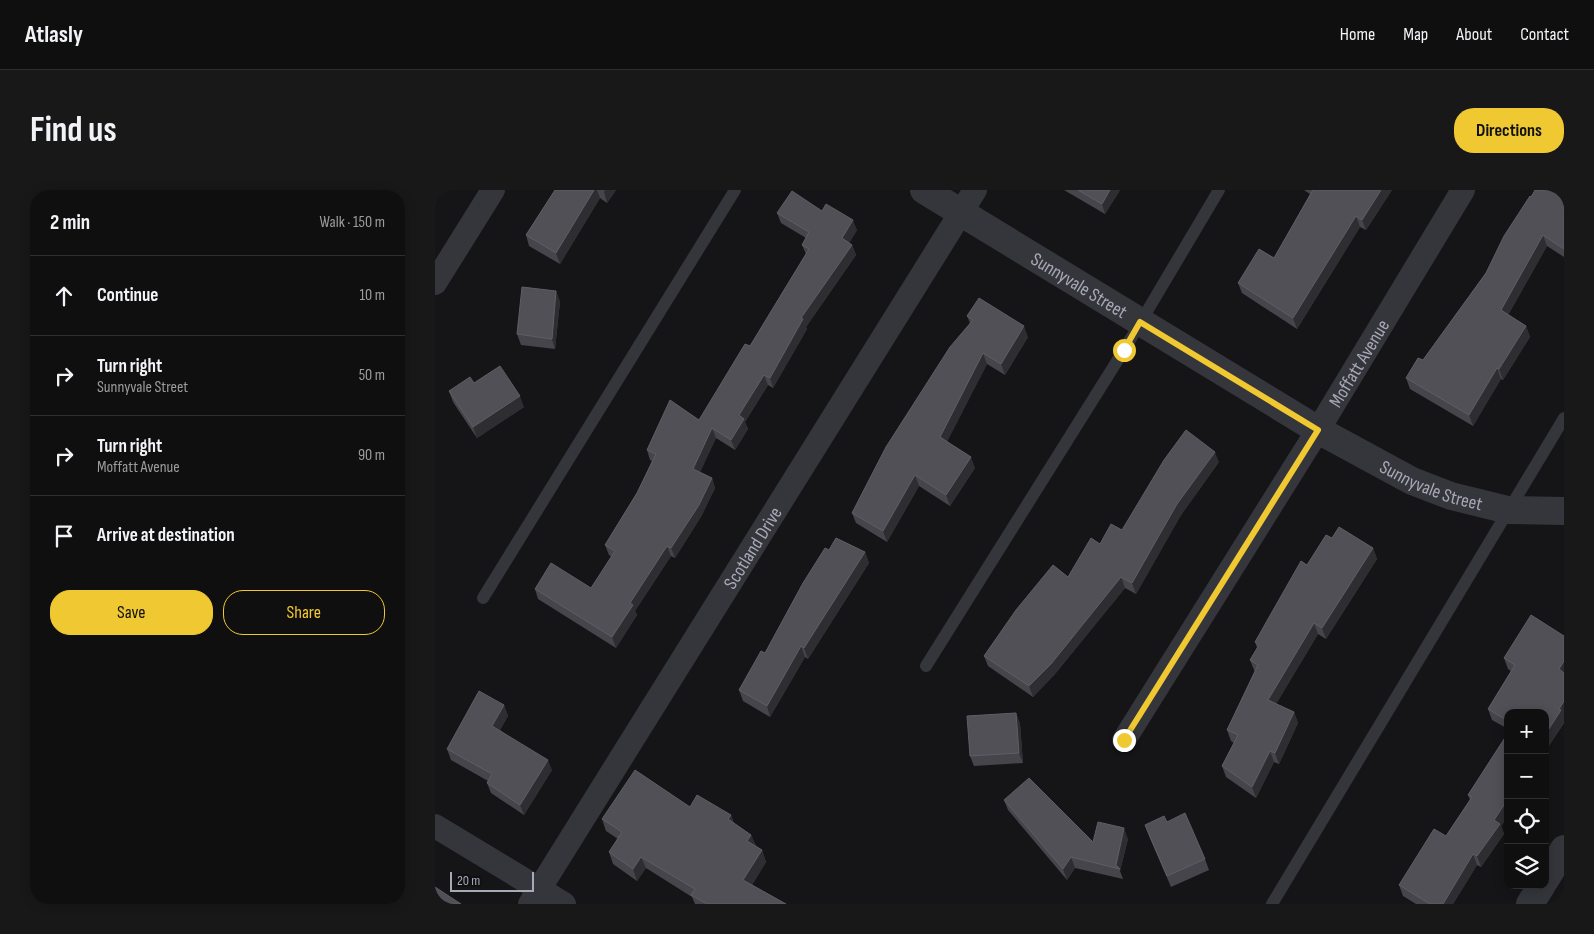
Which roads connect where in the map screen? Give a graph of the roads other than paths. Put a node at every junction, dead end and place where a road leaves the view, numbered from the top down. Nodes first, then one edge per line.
1 (493, 190) edge
2 (735, 190) edge
3 (924, 190) edge
4 (1219, 190) edge
5 (1463, 190) edge
6 (968, 201) edge
7 (435, 283) edge
8 (1140, 322) junction
9 (1564, 418) edge
10 (1318, 430) junction
11 (1508, 510) junction
12 (1564, 511) edge
13 (483, 598) dead end
14 (926, 666) dead end
15 (1124, 740) dead end
16 (435, 826) edge
17 (1564, 849) edge
18 (1549, 873) edge
19 (1539, 889) edge
20 (535, 897) edge
21 (563, 904) edge
22 (1272, 904) edge
23 (1530, 904) edge

1 - 7 street
2 - 13 lane
3 - 6 street, Sunnyvale Street
4 - 8 lane
5 - 10 street, Moffatt Avenue
6 - 8 street, Sunnyvale Street
6 - 20 street, Scotland Drive
8 - 10 street, Sunnyvale Street
8 - 14 lane
9 - 11 lane
10 - 11 street, Sunnyvale Street
10 - 15 street, Moffatt Avenue
11 - 12 street, Sunnyvale Street
11 - 22 lane
16 - 20 street
17 - 18 street
19 - 23 street
20 - 21 street

